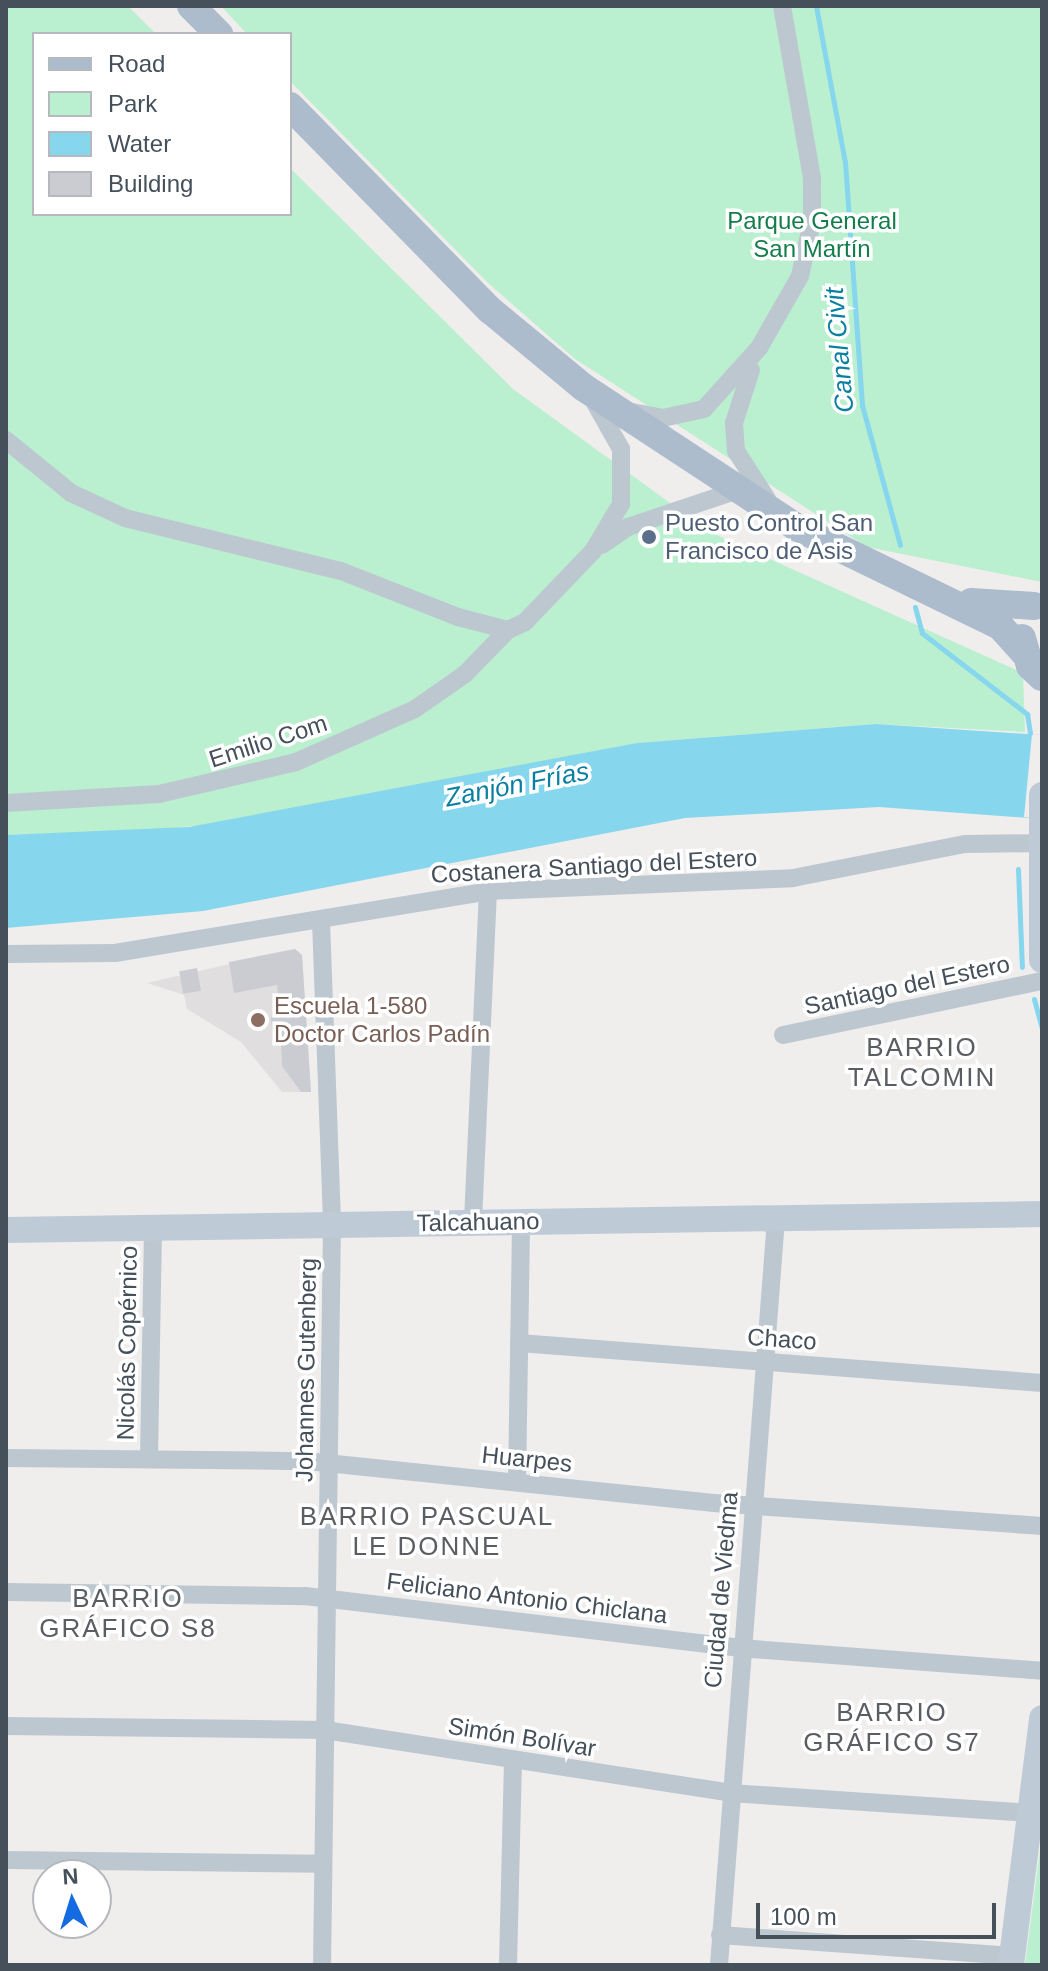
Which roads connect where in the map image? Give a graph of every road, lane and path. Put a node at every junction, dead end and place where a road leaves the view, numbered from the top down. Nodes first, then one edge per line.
1 (191, 6) edge
2 (782, 6) edge
3 (217, 32) edge
4 (292, 108) edge
5 (759, 348) junction
6 (583, 387) junction
7 (6, 440) edge
8 (735, 491) junction
9 (796, 527) junction
10 (593, 551) junction
11 (935, 595) junction
12 (1038, 603) edge
13 (508, 630) junction
14 (1037, 671) edge
15 (6, 803) edge
16 (1040, 825) edge
17 (488, 891) junction
18 (321, 921) junction
19 (6, 954) edge
20 (1042, 960) edge
21 (1042, 981) edge
22 (783, 1035) dead end
23 (1042, 1214) edge
24 (951, 1218) junction
25 (776, 1219) junction
26 (473, 1221) junction
27 (521, 1221) junction
28 (332, 1224) junction
29 (1042, 1224) edge
30 (153, 1227) junction
31 (6, 1230) edge
32 (519, 1343) junction
33 (766, 1363) junction
34 (1042, 1383) edge
35 (6, 1458) edge
36 (149, 1459) junction
37 (329, 1463) junction
38 (517, 1482) junction
39 (749, 1505) junction
40 (1042, 1526) edge
41 (6, 1592) edge
42 (327, 1598) junction
43 (739, 1648) junction
44 (1042, 1671) edge
45 (1042, 1718) edge
46 (6, 1726) edge
47 (325, 1730) junction
48 (513, 1760) junction
49 (730, 1793) junction
50 (1030, 1813) junction
51 (6, 1860) edge
52 (323, 1864) junction
53 (720, 1935) junction
54 (1012, 1960) edge
55 (322, 1965) edge
56 (508, 1965) edge
57 (719, 1965) edge

1 - 3 main road
2 - 5 street
4 - 6 main road
5 - 6 street
5 - 9 street
6 - 8 main road
6 - 10 street
7 - 13 street
8 - 9 main road
8 - 10 street
9 - 11 main road
10 - 13 street, Emilio Com
11 - 12 main road
11 - 14 main road
12 - 14 main road
13 - 15 street, Emilio Com
16 - 17 street, Costanera Santiago del Estero
16 - 20 street
17 - 18 street, Costanera Santiago del Estero
17 - 26 street
18 - 19 street, Costanera Santiago del Estero
18 - 28 street, Johannes Gutenberg
21 - 22 street, Santiago del Estero
23 - 24 street, Talcahuano
24 - 25 street, Talcahuano
24 - 29 street, Talcahuano
25 - 27 street, Talcahuano
25 - 33 street, Ciudad de Viedma
26 - 27 street, Talcahuano
26 - 28 street, Talcahuano
27 - 32 street
28 - 30 street, Talcahuano
28 - 37 street, Johannes Gutenberg
30 - 31 street, Talcahuano
30 - 36 street, Nicolás Copérnico
32 - 33 street, Chaco
32 - 38 street
33 - 34 street, Chaco
33 - 39 street, Ciudad de Viedma
35 - 36 street, Huarpes
36 - 37 street, Huarpes
37 - 38 street, Huarpes
37 - 42 street, Johannes Gutenberg
38 - 39 street, Huarpes
39 - 40 street, Huarpes
39 - 43 street, Ciudad de Viedma
41 - 42 street, Feliciano Antonio Chiclana
42 - 43 street, Feliciano Antonio Chiclana
42 - 47 street, Johannes Gutenberg
43 - 44 street, Feliciano Antonio Chiclana
43 - 49 street, Ciudad de Viedma
45 - 50 street
46 - 47 street, Simón Bolívar
47 - 48 street, Simón Bolívar
47 - 52 street, Johannes Gutenberg
48 - 49 street, Simón Bolívar
48 - 56 street
49 - 50 street, Simón Bolívar
49 - 53 street, Ciudad de Viedma
50 - 54 street
51 - 52 street
52 - 55 street, Johannes Gutenberg
53 - 54 street
53 - 57 street, Ciudad de Viedma

